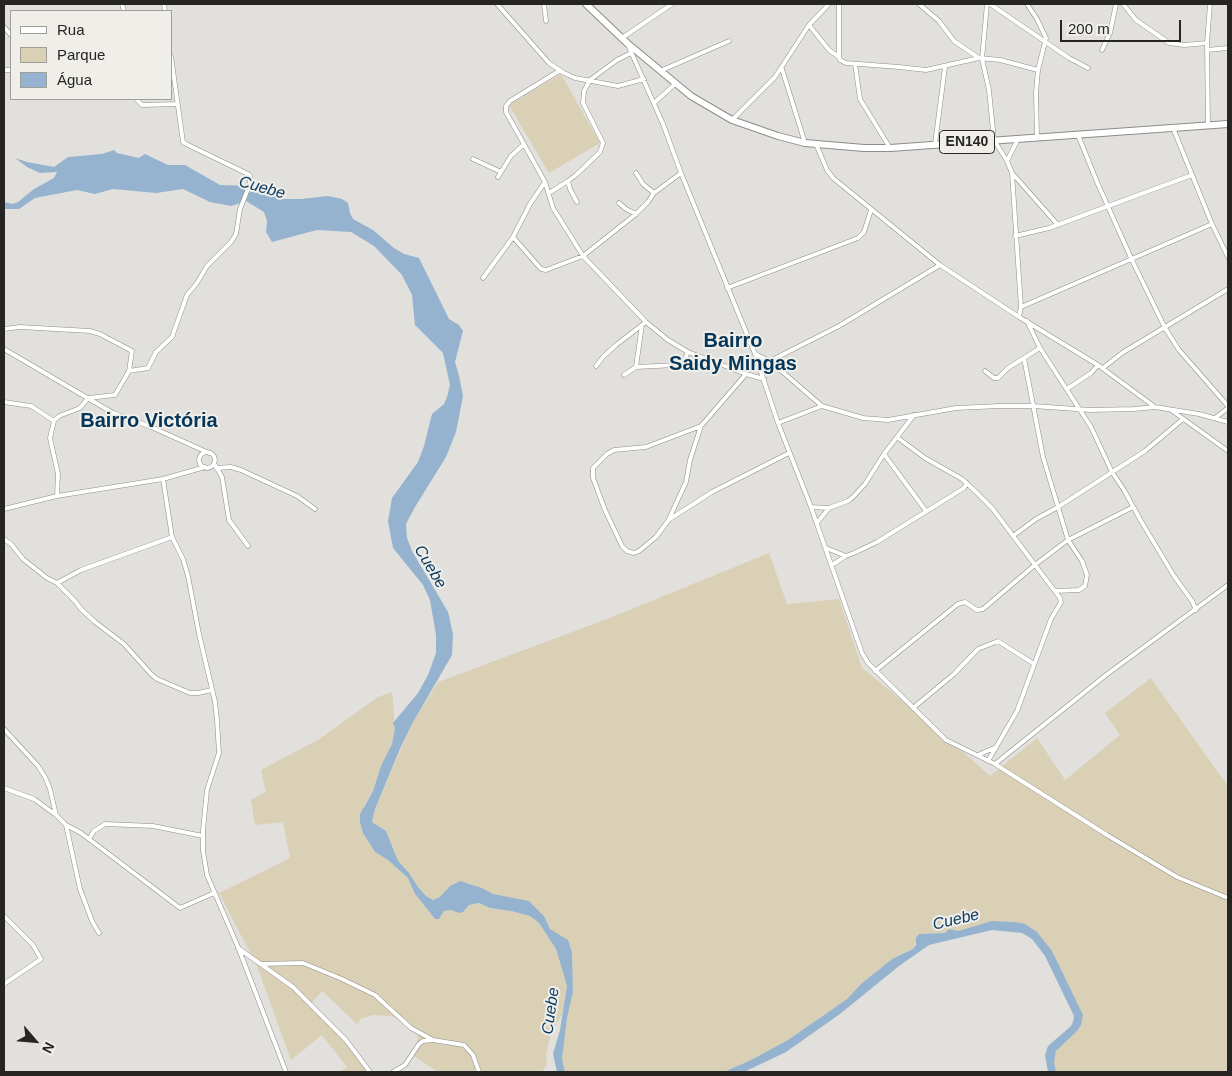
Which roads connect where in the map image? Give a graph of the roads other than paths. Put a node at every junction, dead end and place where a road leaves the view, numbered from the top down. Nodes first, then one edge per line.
1 (497, 4) edge
2 (544, 4) edge
3 (586, 4) edge
4 (672, 4) edge
5 (829, 4) edge
6 (839, 4) edge
7 (919, 4) edge
8 (988, 4) edge
9 (1027, 4) edge
10 (1116, 4) edge
11 (1122, 4) edge
12 (1210, 4) edge
13 (546, 21) dead end
14 (809, 24) junction
15 (622, 38) junction
16 (729, 41) dead end
17 (1046, 41) junction
18 (628, 43) junction
19 (1207, 43) junction
20 (1228, 48) edge
21 (1102, 50) dead end
22 (1207, 50) junction
23 (631, 53) junction
24 (839, 57) junction
25 (981, 59) junction
26 (172, 63) edge
27 (854, 64) junction
28 (945, 67) junction
29 (1088, 68) dead end
30 (782, 69) junction
31 (1038, 70) junction
32 (559, 71) junction
33 (660, 71) junction
34 (644, 79) junction
35 (590, 80) junction
36 (674, 84) junction
37 (137, 100) edge
38 (654, 103) junction
39 (178, 104) junction
40 (732, 120) junction
41 (1228, 124) edge
42 (1208, 125) junction
43 (1173, 128) junction
44 (1078, 135) junction
45 (1037, 138) junction
46 (1018, 139) junction
47 (994, 140) junction
48 (805, 143) junction
49 (816, 144) junction
50 (524, 145) junction
51 (935, 145) junction
52 (890, 148) junction
53 (473, 159) dead end
54 (1007, 162) junction
55 (501, 172) junction
56 (636, 173) dead end
57 (681, 173) junction
58 (1012, 173) junction
59 (1192, 175) junction
60 (498, 177) dead end
61 (568, 181) junction
62 (545, 182) junction
63 (654, 193) junction
64 (549, 194) junction
65 (577, 202) dead end
66 (618, 203) dead end
67 (1109, 207) junction
68 (871, 210) junction
69 (636, 214) junction
70 (1212, 224) junction
71 (1058, 225) junction
72 (1015, 236) junction
73 (513, 237) junction
74 (583, 256) junction
75 (1228, 257) edge
76 (1131, 258) junction
77 (940, 265) junction
78 (483, 278) dead end
79 (727, 288) junction
80 (1228, 289) edge
81 (1021, 307) junction
82 (1019, 317) junction
83 (1027, 321) junction
84 (644, 324) junction
85 (1165, 328) junction
86 (4, 330) edge
87 (1040, 348) junction
88 (4, 349) edge
89 (688, 352) junction
90 (755, 354) junction
91 (1024, 358) junction
92 (770, 361) junction
93 (1018, 361) junction
94 (1024, 365) junction
95 (1098, 365) junction
96 (596, 366) dead end
97 (636, 368) junction
98 (1103, 368) junction
99 (129, 371) junction
100 (985, 371) dead end
101 (746, 374) junction
102 (624, 375) dead end
103 (764, 379) junction
104 (1067, 389) junction
105 (88, 398) junction
106 (4, 402) edge
107 (822, 406) junction
108 (1033, 406) junction
109 (1155, 407) junction
110 (1228, 407) edge
111 (1080, 409) junction
112 (1170, 409) junction
113 (914, 415) junction
114 (1215, 418) junction
115 (54, 420) junction
116 (1183, 420) junction
117 (1228, 422) edge
118 (778, 423) junction
119 (701, 426) junction
120 (898, 438) junction
121 (197, 446) junction
122 (1228, 451) edge
123 (789, 452) junction
124 (210, 453) junction
125 (884, 454) junction
126 (200, 459) junction
127 (214, 463) junction
128 (205, 467) junction
129 (216, 468) junction
130 (194, 471) junction
131 (1112, 472) junction
132 (163, 479) junction
133 (967, 483) junction
134 (964, 488) junction
135 (974, 490) junction
136 (57, 496) junction
137 (1133, 506) junction
138 (811, 507) junction
139 (1058, 507) junction
140 (830, 508) junction
141 (4, 509) edge
142 (315, 509) dead end
143 (926, 511) junction
144 (668, 521) junction
145 (816, 523) junction
146 (1013, 536) junction
147 (172, 537) junction
148 (4, 539) edge
149 (1068, 540) junction
150 (248, 546) dead end
151 (826, 548) junction
152 (846, 556) junction
153 (1036, 564) junction
154 (832, 565) junction
155 (58, 583) junction
156 (1228, 585) edge
157 (1055, 591) junction
158 (1192, 601) junction
159 (1202, 605) junction
160 (1196, 610) junction
161 (1034, 664) junction
162 (875, 671) junction
163 (212, 690) junction
164 (913, 708) junction
165 (4, 729) edge
166 (994, 748) junction
167 (978, 755) junction
168 (988, 761) junction
169 (994, 764) junction
170 (4, 788) edge
171 (56, 815) junction
172 (66, 825) junction
173 (203, 836) junction
174 (89, 839) junction
175 (214, 893) junction
176 (1228, 898) edge
177 (4, 916) edge
178 (99, 932) dead end
179 (238, 948) junction
180 (262, 964) junction
181 (4, 984) edge
182 (433, 1040) junction
183 (286, 1072) edge
184 (370, 1072) edge
185 (393, 1072) edge
186 (480, 1072) edge

1 - 32 street
2 - 13 street
3 - 15 main road, EN140
4 - 15 street
5 - 14 street
6 - 24 street
7 - 25 street
8 - 17 street
8 - 25 street
9 - 17 street
10 - 21 street
11 - 19 street
12 - 19 street
14 - 24 street
14 - 30 street
15 - 18 main road, EN140
16 - 33 street
17 - 29 street
17 - 31 street
18 - 23 street
18 - 33 main road, EN140
19 - 22 street
20 - 22 street
22 - 42 street
23 - 34 street
23 - 35 street
24 - 27 street
25 - 28 street
25 - 31 street
25 - 47 street
26 - 39 street
27 - 28 street
27 - 52 street
28 - 51 street
30 - 40 street
30 - 48 street
31 - 45 street
32 - 35 street
32 - 50 street
33 - 36 main road, EN140
34 - 35 street
34 - 38 street
35 - 61 street
36 - 38 street
36 - 40 main road, EN140
37 - 39 street
38 - 57 street
39 - 99 street
40 - 48 main road, EN140
41 - 42 main road, EN140
42 - 43 main road, EN140
43 - 44 main road, EN140
43 - 59 street
44 - 45 main road, EN140
44 - 67 street
45 - 46 main road, EN140
46 - 47 main road, EN140
46 - 54 street
47 - 51 main road, EN140
47 - 54 street
48 - 49 main road, EN140
49 - 52 main road, EN140
49 - 68 street
50 - 55 street
50 - 62 street
51 - 52 main road, EN140
53 - 55 street
54 - 58 street
55 - 60 street
56 - 63 street
57 - 63 street
57 - 79 street
58 - 71 street
58 - 72 street
59 - 67 street
59 - 70 street
61 - 64 street
61 - 65 street
62 - 64 street
62 - 73 street
63 - 69 street
64 - 74 street
66 - 69 street
67 - 71 street
67 - 76 street
68 - 77 street
68 - 79 street
69 - 74 street
70 - 75 street
70 - 76 street
71 - 72 street
72 - 81 street
73 - 74 street
73 - 78 street
74 - 84 street
76 - 81 street
76 - 85 street
77 - 82 street
77 - 92 street
79 - 90 street
80 - 85 street
81 - 82 street
82 - 83 street
83 - 87 street
83 - 95 street
84 - 89 street
84 - 96 street
84 - 97 street
85 - 98 street
85 - 110 street
86 - 99 street
87 - 91 street
87 - 104 street
88 - 105 street
89 - 97 street
89 - 101 street
90 - 92 street
90 - 103 street
91 - 93 street
91 - 94 street
92 - 107 street
93 - 94 street
93 - 100 street
94 - 108 street
95 - 98 street
95 - 104 street
97 - 102 street
98 - 109 street
99 - 105 street
101 - 103 street
101 - 119 street
103 - 118 street
104 - 111 street
105 - 115 street
105 - 121 street
106 - 115 street
107 - 113 street
107 - 118 street
108 - 111 street
108 - 113 street
108 - 139 street
109 - 111 street
109 - 112 street
110 - 114 street
111 - 131 street
112 - 114 street
112 - 116 street
113 - 120 street
114 - 117 street
115 - 136 street
116 - 122 street
116 - 131 street
118 - 123 street
119 - 144 street
119 - 144 street
120 - 125 street
120 - 133 street
121 - 124 street
121 - 126 street
123 - 138 street
123 - 144 street
124 - 126 street
124 - 127 street
125 - 140 street
125 - 143 street
126 - 128 street
126 - 130 street
127 - 128 street
127 - 129 street
128 - 130 street
129 - 142 street
129 - 150 street
130 - 132 street
131 - 137 street
131 - 139 street
132 - 136 street
132 - 147 street
133 - 134 street
133 - 135 street
134 - 135 street
134 - 143 street
135 - 146 street
136 - 141 street
137 - 149 street
137 - 158 street
138 - 140 street
138 - 145 street
139 - 146 street
139 - 149 street
140 - 145 street
143 - 152 street
145 - 151 street
146 - 153 street
147 - 155 street
147 - 163 street
148 - 155 street
149 - 153 street
149 - 157 street
151 - 152 street
151 - 154 street
152 - 154 street
153 - 157 street
153 - 162 street
154 - 162 street
155 - 163 street
156 - 159 street
157 - 161 street
158 - 159 street
158 - 160 street
159 - 160 street
160 - 169 street
161 - 164 street
161 - 166 street
162 - 164 street
163 - 173 street
164 - 167 street
165 - 171 street
166 - 167 street
166 - 168 street
167 - 168 street
168 - 169 street
169 - 176 street
170 - 171 street
171 - 172 street
172 - 174 street
172 - 178 street
173 - 174 street
173 - 175 street
174 - 175 street
175 - 179 street
177 - 181 street
179 - 180 street
179 - 183 street
180 - 182 street
180 - 184 street
182 - 185 street
182 - 186 street

